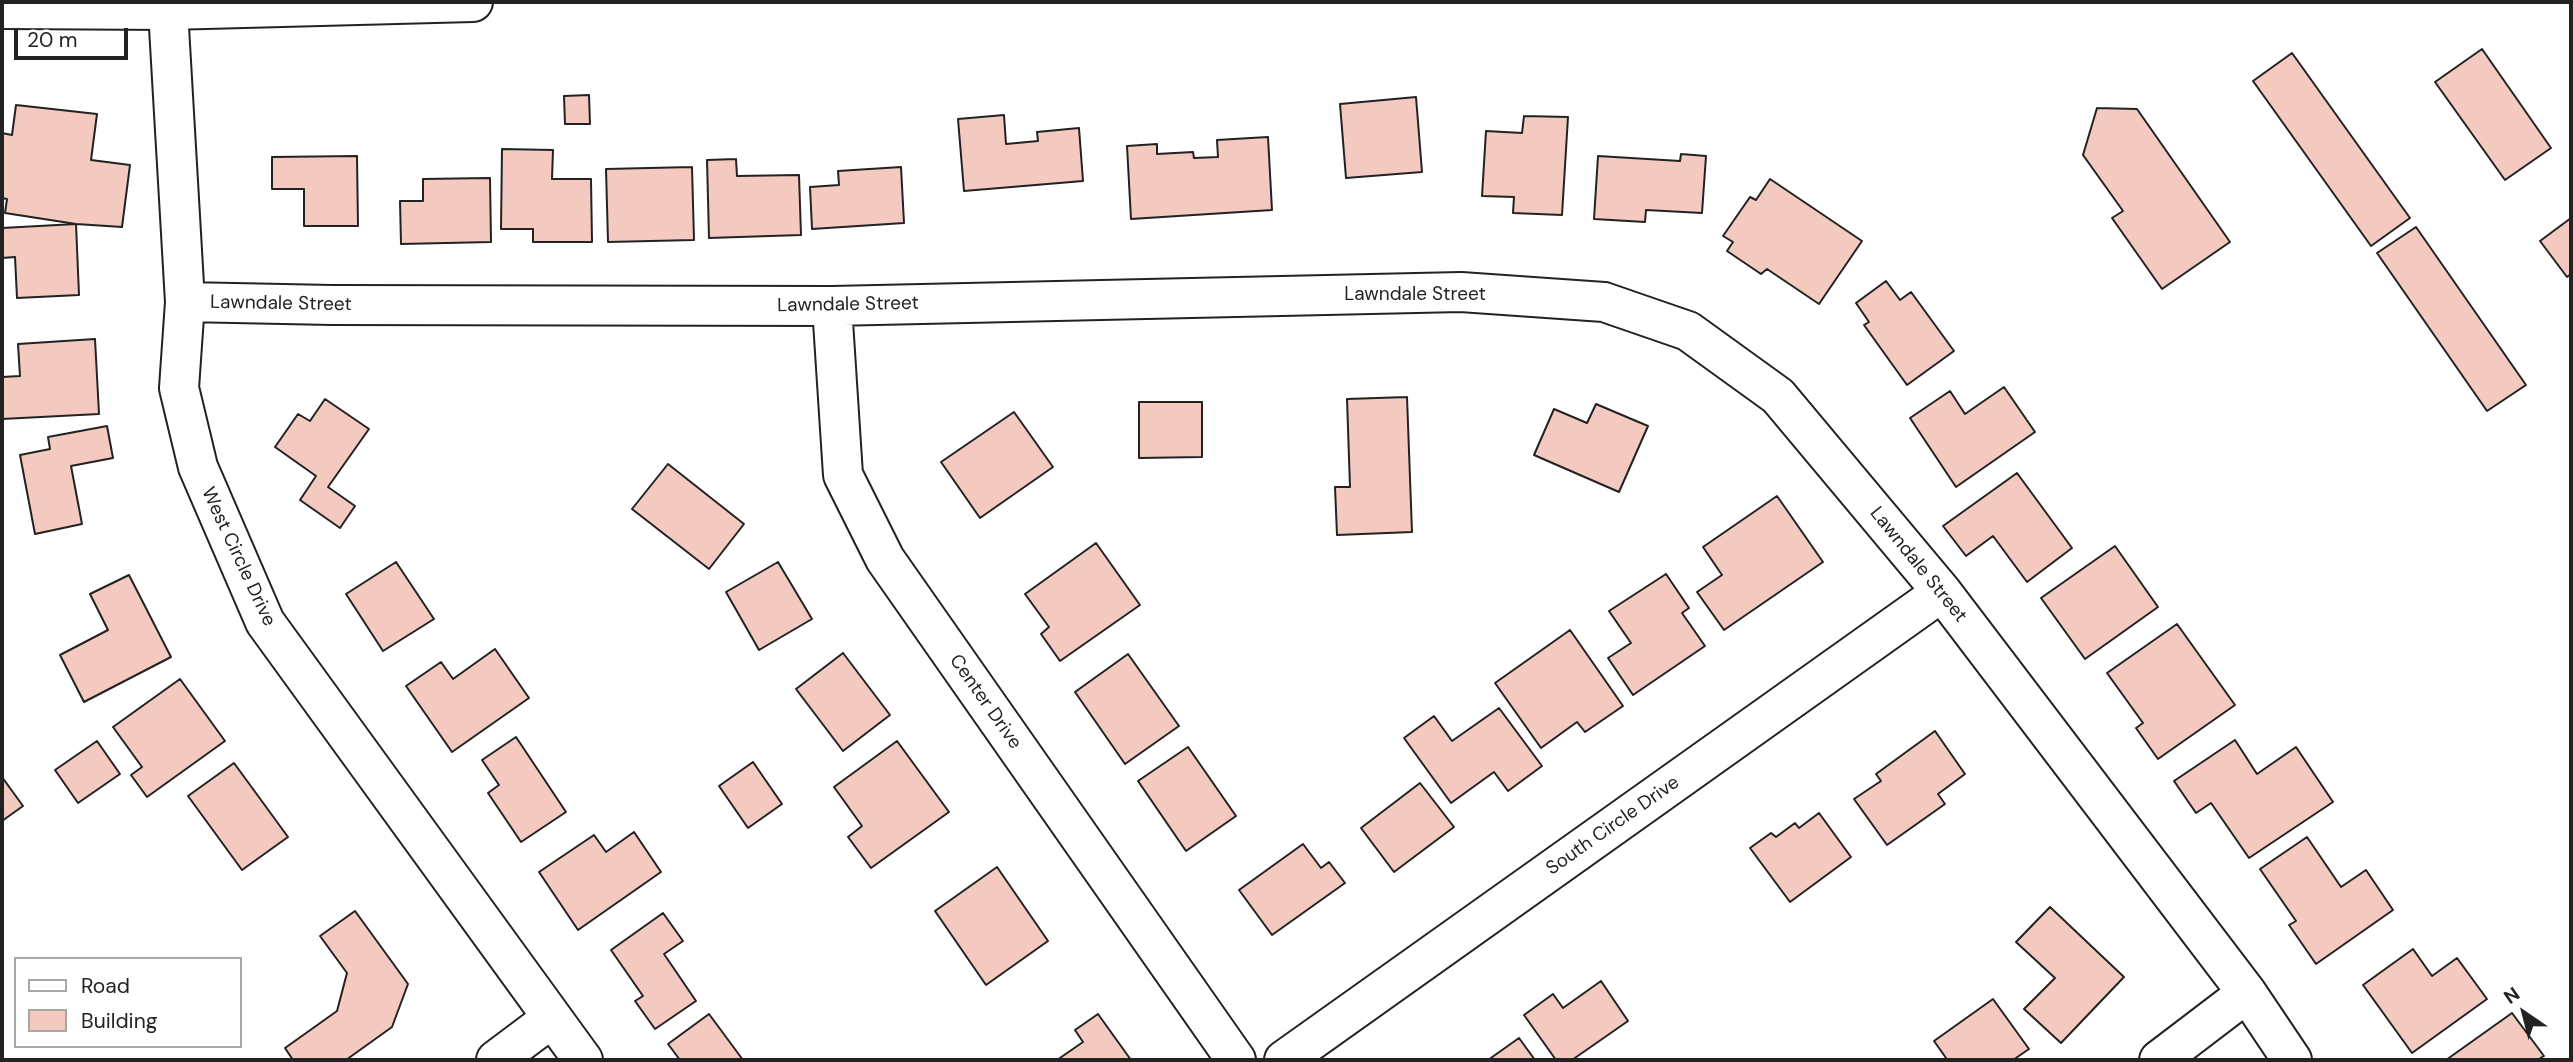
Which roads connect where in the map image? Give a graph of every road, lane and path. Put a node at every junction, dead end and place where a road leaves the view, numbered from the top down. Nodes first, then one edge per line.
1 (473, 2) edge
2 (2, 9) edge
3 (168, 10) junction
4 (186, 302) junction
5 (832, 306) junction
6 (1941, 592) junction
7 (2247, 993) junction
8 (552, 1018) junction
9 (496, 1060) edge
10 (583, 1060) edge
11 (1236, 1060) edge
12 (1284, 1060) edge
13 (2159, 1060) edge
14 (2292, 1060) edge

1 - 3 street
2 - 3 street
3 - 4 street, West Circle Drive
4 - 5 street, Lawndale Street
4 - 8 street, West Circle Drive
5 - 6 street, Lawndale Street
5 - 11 street, Center Drive
6 - 7 street, Lawndale Street
6 - 12 street, South Circle Drive
7 - 13 street
7 - 14 street, Lawndale Street
8 - 9 street
8 - 10 street

